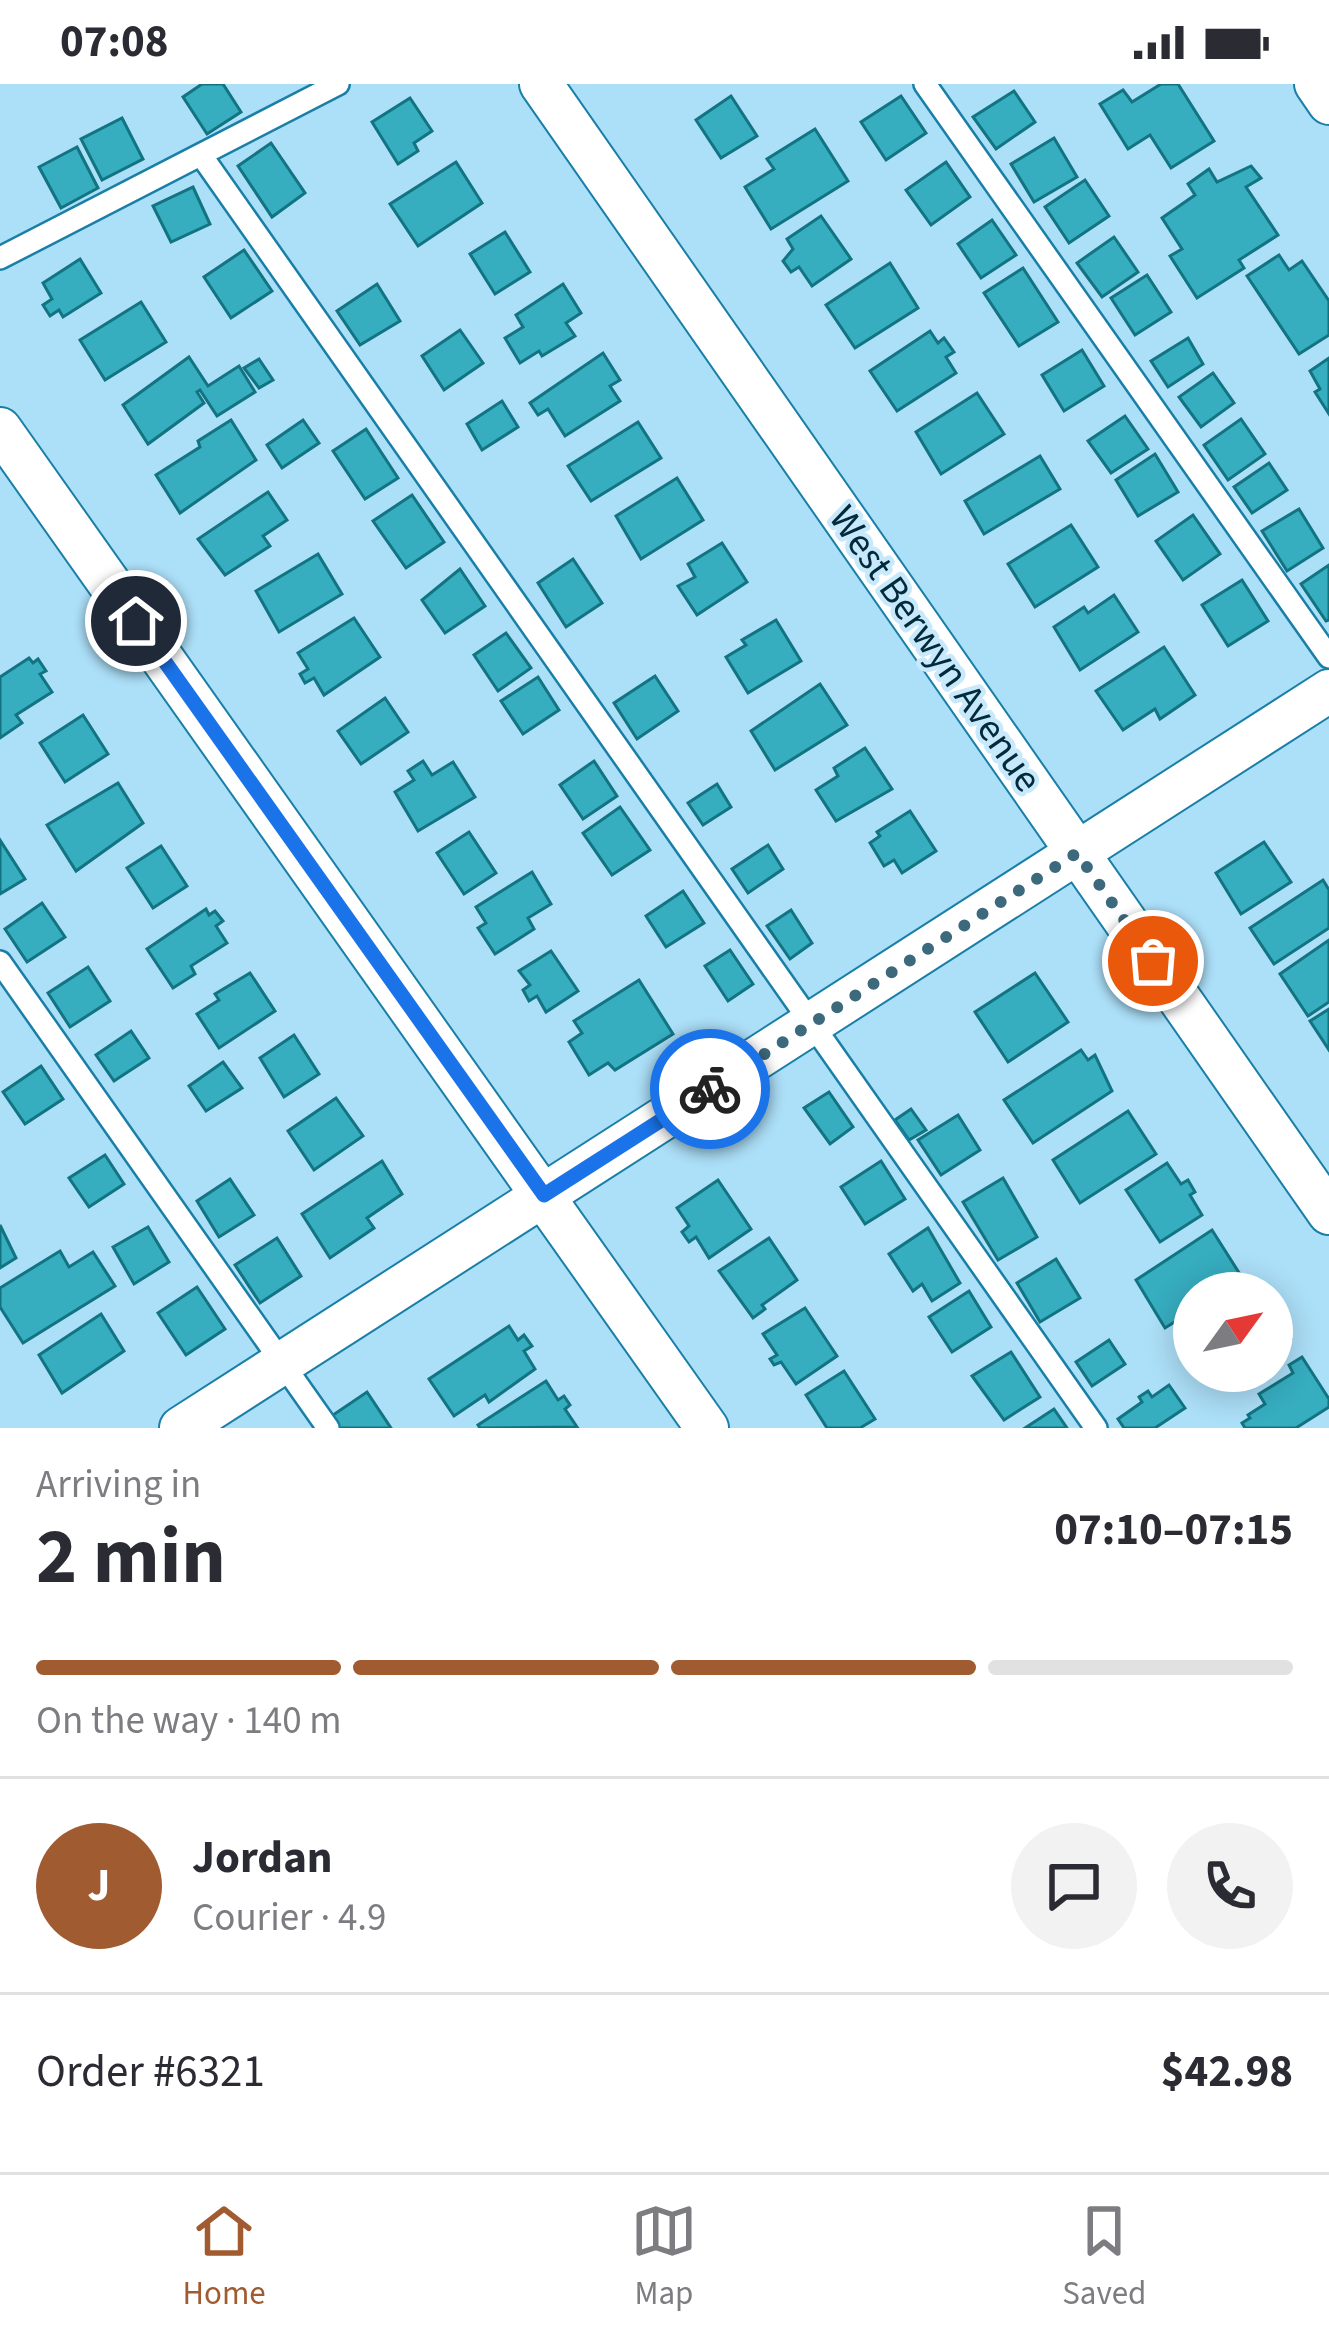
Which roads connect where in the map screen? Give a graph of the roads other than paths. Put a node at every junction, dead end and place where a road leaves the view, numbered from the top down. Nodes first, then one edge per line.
1 (338, 84) edge
2 (541, 84) edge
3 (925, 84) edge
4 (1316, 84) edge
5 (1329, 103) edge
6 (201, 155) junction
7 (0, 258) edge
8 (0, 429) edge
9 (1329, 657) edge
10 (1329, 691) edge
11 (1077, 853) junction
12 (0, 962) edge
13 (813, 1023) junction
14 (544, 1195) junction
15 (1329, 1214) edge
16 (283, 1363) junction
17 (181, 1428) edge
18 (328, 1428) edge
19 (707, 1428) edge
20 (1096, 1428) edge

1 - 6 lane
2 - 11 street, West Berwyn Avenue
3 - 9 lane
4 - 5 street
6 - 7 lane
6 - 13 lane
8 - 14 street
10 - 11 street
11 - 13 street
11 - 15 street, West Berwyn Avenue
12 - 16 lane
13 - 14 street
13 - 20 lane
14 - 16 street
14 - 19 street
16 - 17 street
16 - 18 lane

